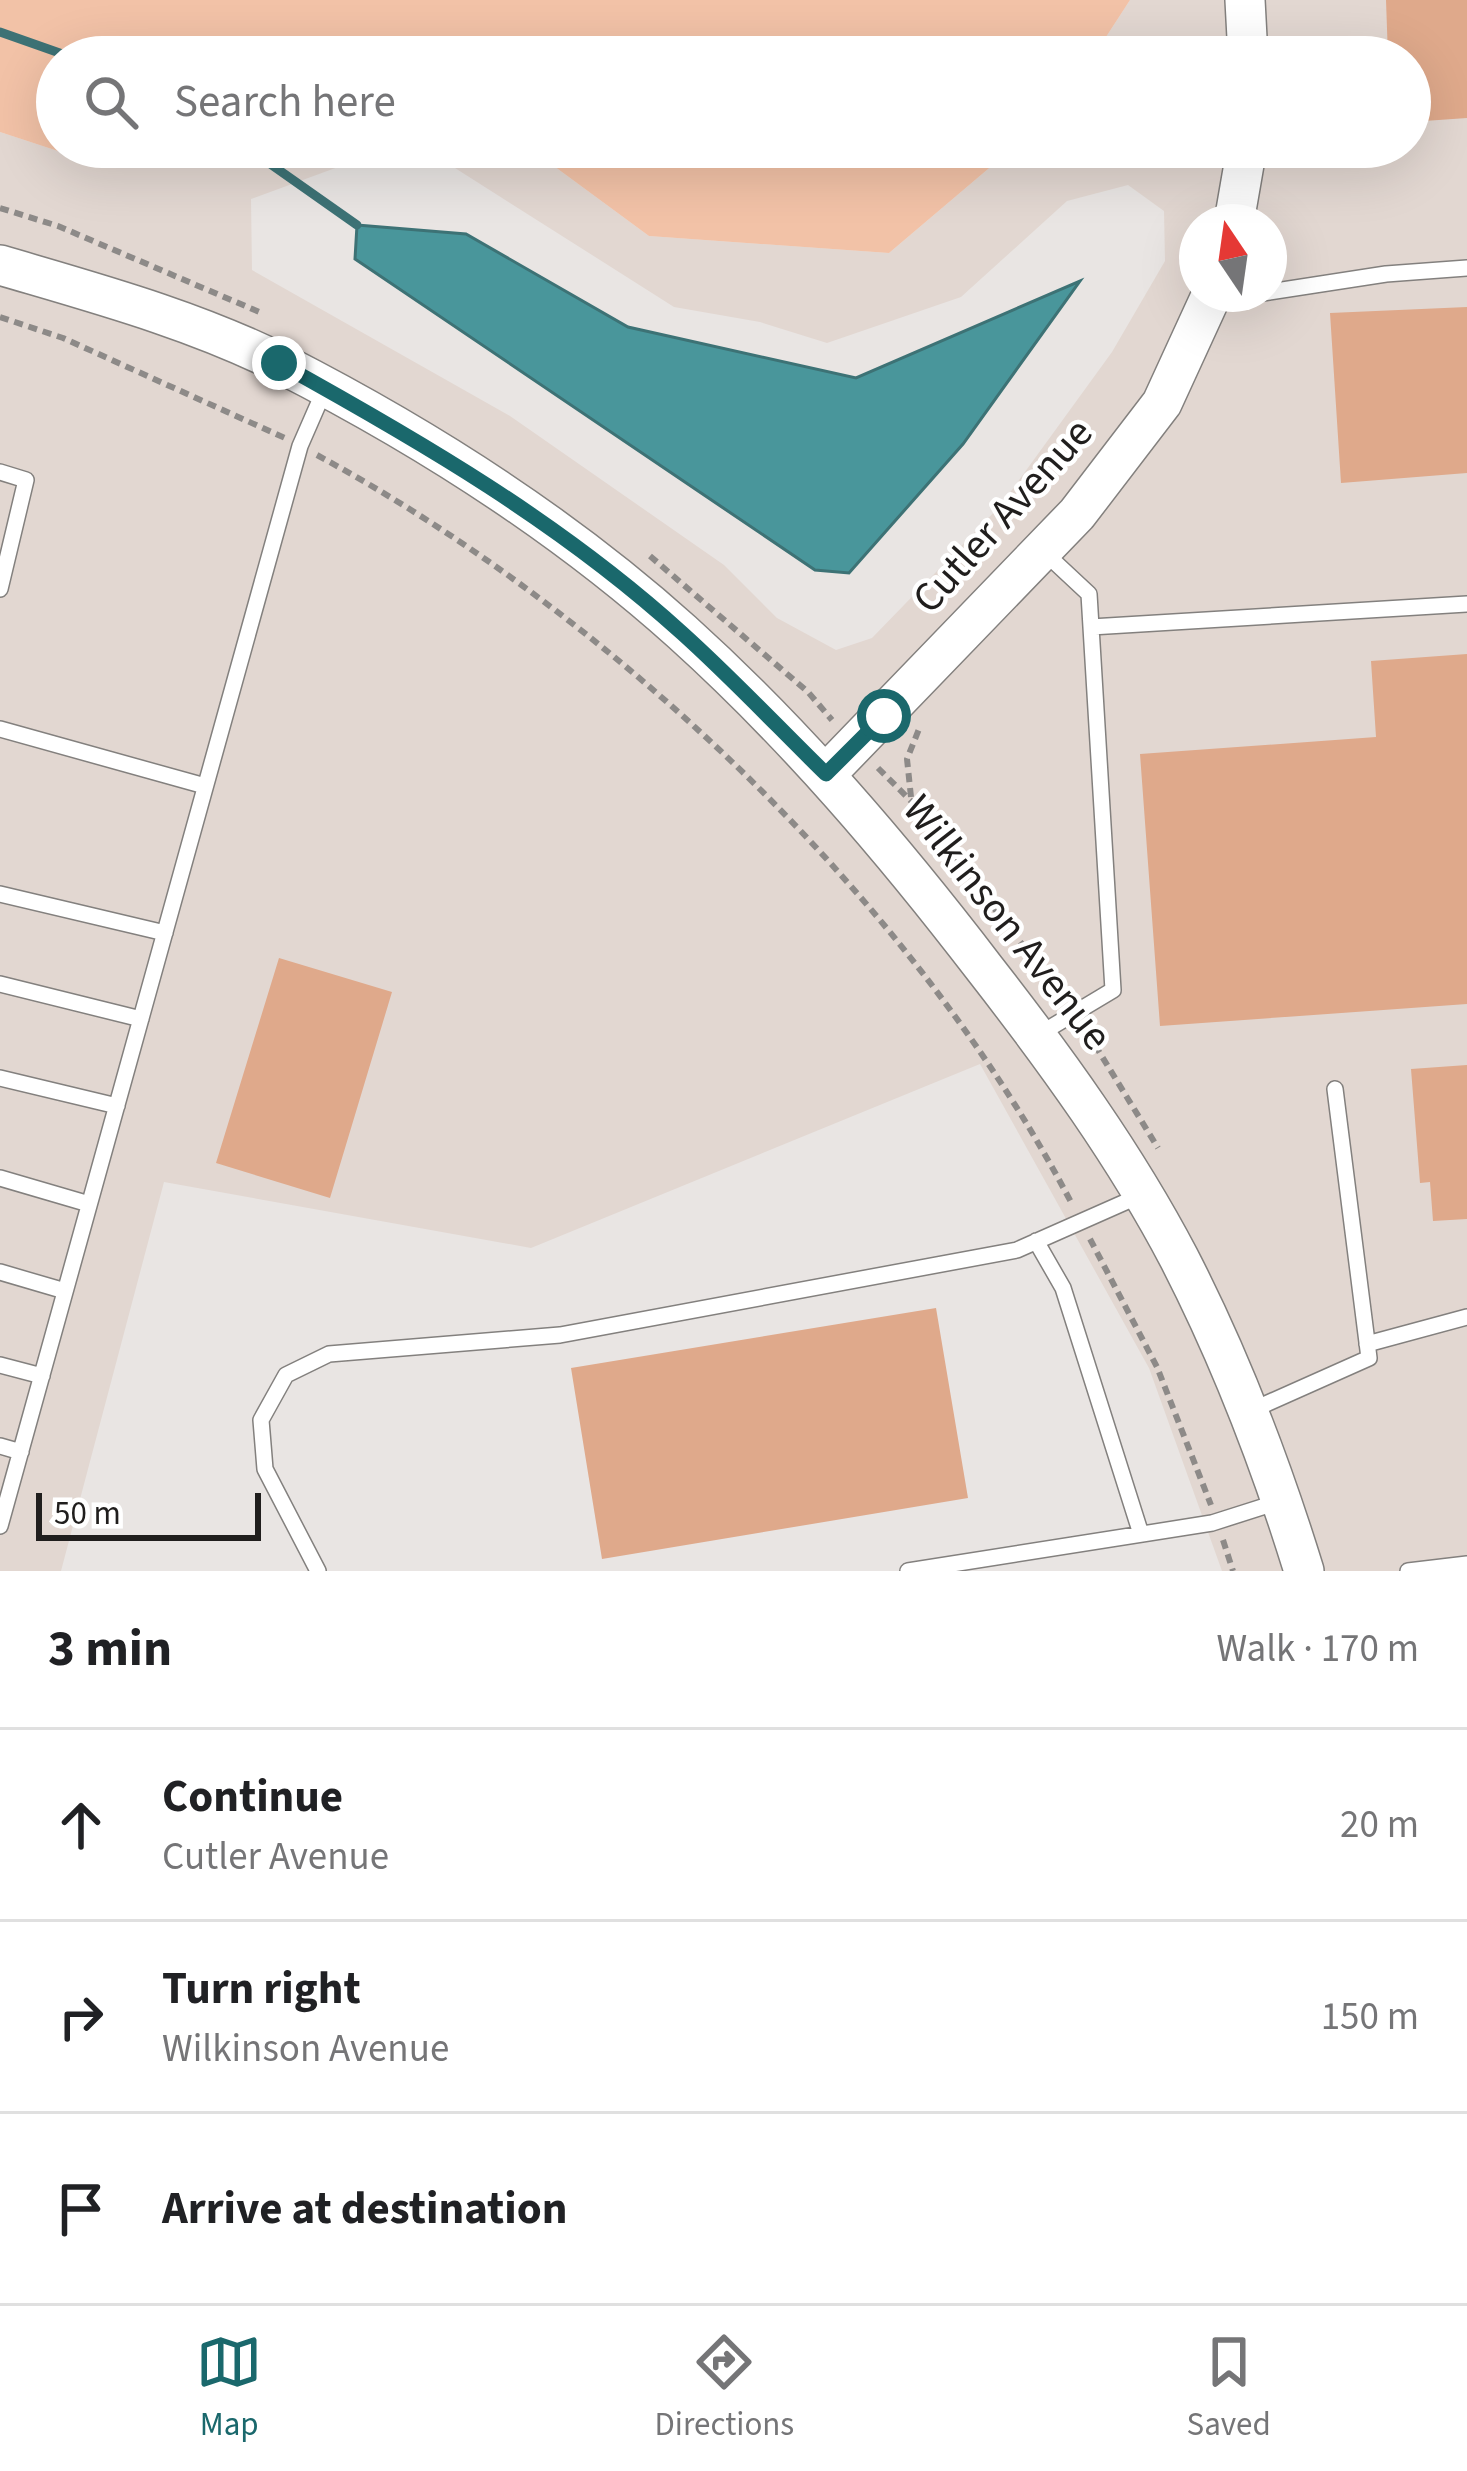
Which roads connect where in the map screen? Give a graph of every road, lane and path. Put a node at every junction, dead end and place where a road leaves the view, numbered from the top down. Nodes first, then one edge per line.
1 (1245, 0) edge
2 (1247, 36) edge
3 (1243, 168) edge
4 (1237, 204) edge
5 (0, 265) edge
6 (1467, 268) edge
7 (1287, 289) edge
8 (1204, 312) edge
9 (0, 316) edge
10 (325, 388) junction
11 (300, 446) junction
12 (0, 472) edge
13 (1043, 551) junction
14 (0, 590) edge
15 (1467, 604) edge
16 (1091, 627) junction
17 (0, 729) edge
18 (826, 774) junction
19 (205, 786) junction
20 (0, 894) edge
21 (165, 933) junction
22 (0, 984) edge
23 (141, 1019) junction
24 (1036, 1036) junction
25 (0, 1078) edge
26 (1335, 1089) dead end
27 (116, 1106) junction
28 (0, 1178) edge
29 (1142, 1195) junction
30 (89, 1204) junction
31 (1082, 1221) junction
32 (1036, 1241) junction
33 (0, 1272) edge
34 (65, 1291) junction
35 (1467, 1318) edge
36 (1367, 1344) junction
37 (0, 1365) edge
38 (42, 1376) junction
39 (1247, 1412) junction
40 (0, 1446) edge
41 (21, 1452) junction
42 (1281, 1501) junction
43 (1216, 1522) junction
44 (0, 1526) edge
45 (1141, 1534) junction
46 (1467, 1564) edge
47 (318, 1571) edge
48 (908, 1571) edge
49 (1233, 1571) edge
50 (1304, 1571) edge
51 (1408, 1571) edge

1 - 2 street
3 - 4 street
5 - 10 street, Wilkinson Avenue
6 - 7 lane
8 - 13 street, Cutler Avenue
9 - 11 path
10 - 11 lane
10 - 18 street, Wilkinson Avenue
11 - 19 lane
11 - 31 path
12 - 14 lane
13 - 16 lane
13 - 18 street, Cutler Avenue
15 - 16 lane
16 - 24 lane
17 - 19 lane
18 - 24 street, Wilkinson Avenue
19 - 21 lane
20 - 21 lane
21 - 23 lane
22 - 23 lane
23 - 27 lane
24 - 29 street, Wilkinson Avenue
25 - 27 lane
26 - 36 lane
27 - 30 lane
28 - 30 lane
29 - 31 lane
29 - 39 street, Wilkinson Avenue
30 - 34 lane
31 - 32 lane
31 - 43 path
32 - 45 lane
32 - 47 lane
33 - 34 lane
34 - 38 lane
35 - 36 lane
36 - 39 lane
37 - 38 lane
38 - 41 lane
39 - 42 street, Wilkinson Avenue
40 - 41 lane
41 - 44 lane
42 - 43 lane
42 - 50 street, Wilkinson Avenue
43 - 45 lane
43 - 49 path
45 - 48 lane
46 - 51 lane

